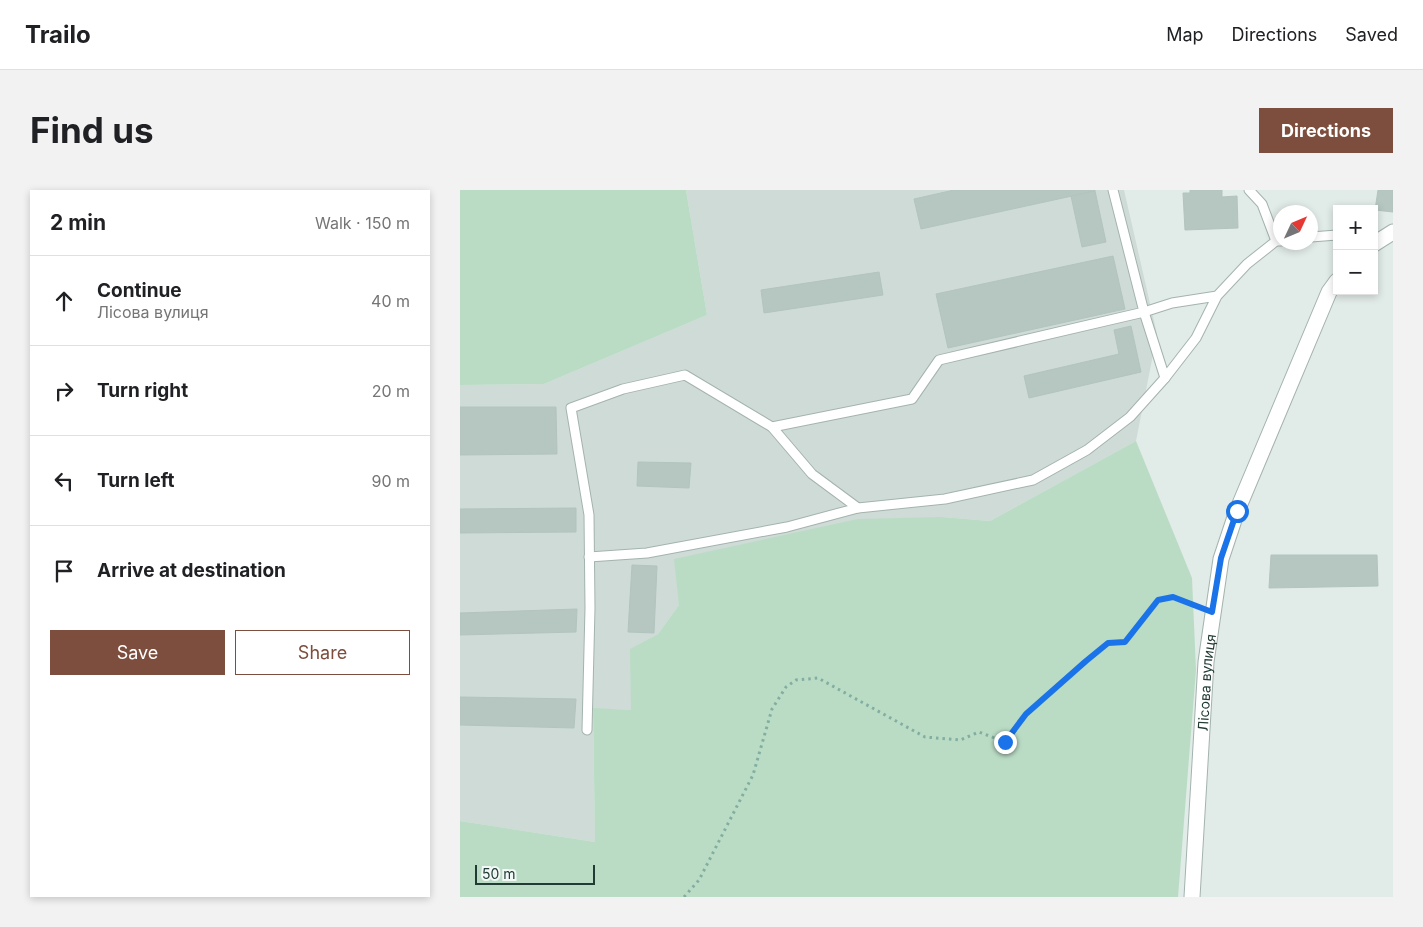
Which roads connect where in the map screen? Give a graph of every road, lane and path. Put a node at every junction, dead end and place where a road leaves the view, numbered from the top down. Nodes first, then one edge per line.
1 (1113, 190) edge
2 (1249, 190) edge
3 (1273, 229) edge
4 (1392, 232) edge
5 (1378, 233) edge
6 (1333, 235) edge
7 (1318, 236) edge
8 (1378, 241) edge
9 (1273, 245) edge
10 (1333, 286) edge
11 (1217, 296) junction
12 (1144, 312) junction
13 (1165, 378) junction
14 (772, 427) junction
15 (858, 508) junction
16 (589, 557) junction
17 (1212, 612) junction
18 (587, 730) dead end
19 (684, 897) edge
20 (1192, 897) edge

1 - 12 lane
2 - 3 lane
4 - 5 lane
4 - 8 street
6 - 7 lane
9 - 11 lane
10 - 17 street, Лісова вулиця
11 - 12 lane
11 - 13 lane
12 - 13 lane
12 - 14 lane
13 - 15 lane
14 - 15 lane
14 - 16 lane
15 - 16 lane
16 - 18 lane
17 - 19 path
17 - 20 street, Лісова вулиця

